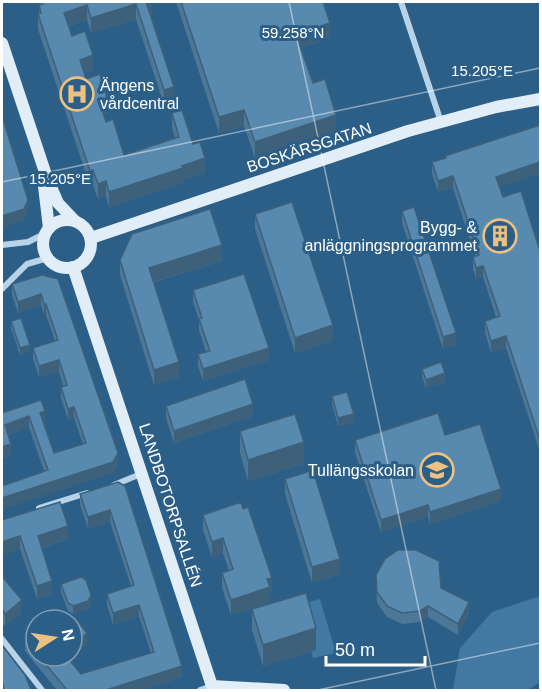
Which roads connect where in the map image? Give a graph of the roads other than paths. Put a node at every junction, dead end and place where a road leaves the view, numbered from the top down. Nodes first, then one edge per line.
1 (401, 2) edge
2 (2, 43) edge
3 (540, 99) edge
4 (441, 122) junction
5 (41, 162) junction
6 (75, 221) junction
7 (47, 231) junction
8 (91, 238) junction
9 (2, 245) edge
10 (48, 258) junction
11 (74, 267) junction
12 (2, 289) edge
13 (143, 473) junction
14 (108, 487) edge
15 (98, 490) edge
16 (32, 511) edge
17 (2, 639) edge
18 (206, 688) edge
19 (42, 690) edge
20 (284, 690) edge

1 - 4 street
2 - 5 street
3 - 4 street, BOSKÄRSGATAN
4 - 8 street, BOSKÄRSGATAN
5 - 6 street
5 - 7 street
6 - 7 street
6 - 8 street
7 - 9 street
7 - 10 street
8 - 11 street
10 - 11 street
10 - 12 street
11 - 13 street, LANDBOTORPSALLÉN
13 - 14 street
13 - 18 street, LANDBOTORPSALLÉN
15 - 16 street
17 - 19 street
18 - 20 street, LANDBOTORPSALLÉN

